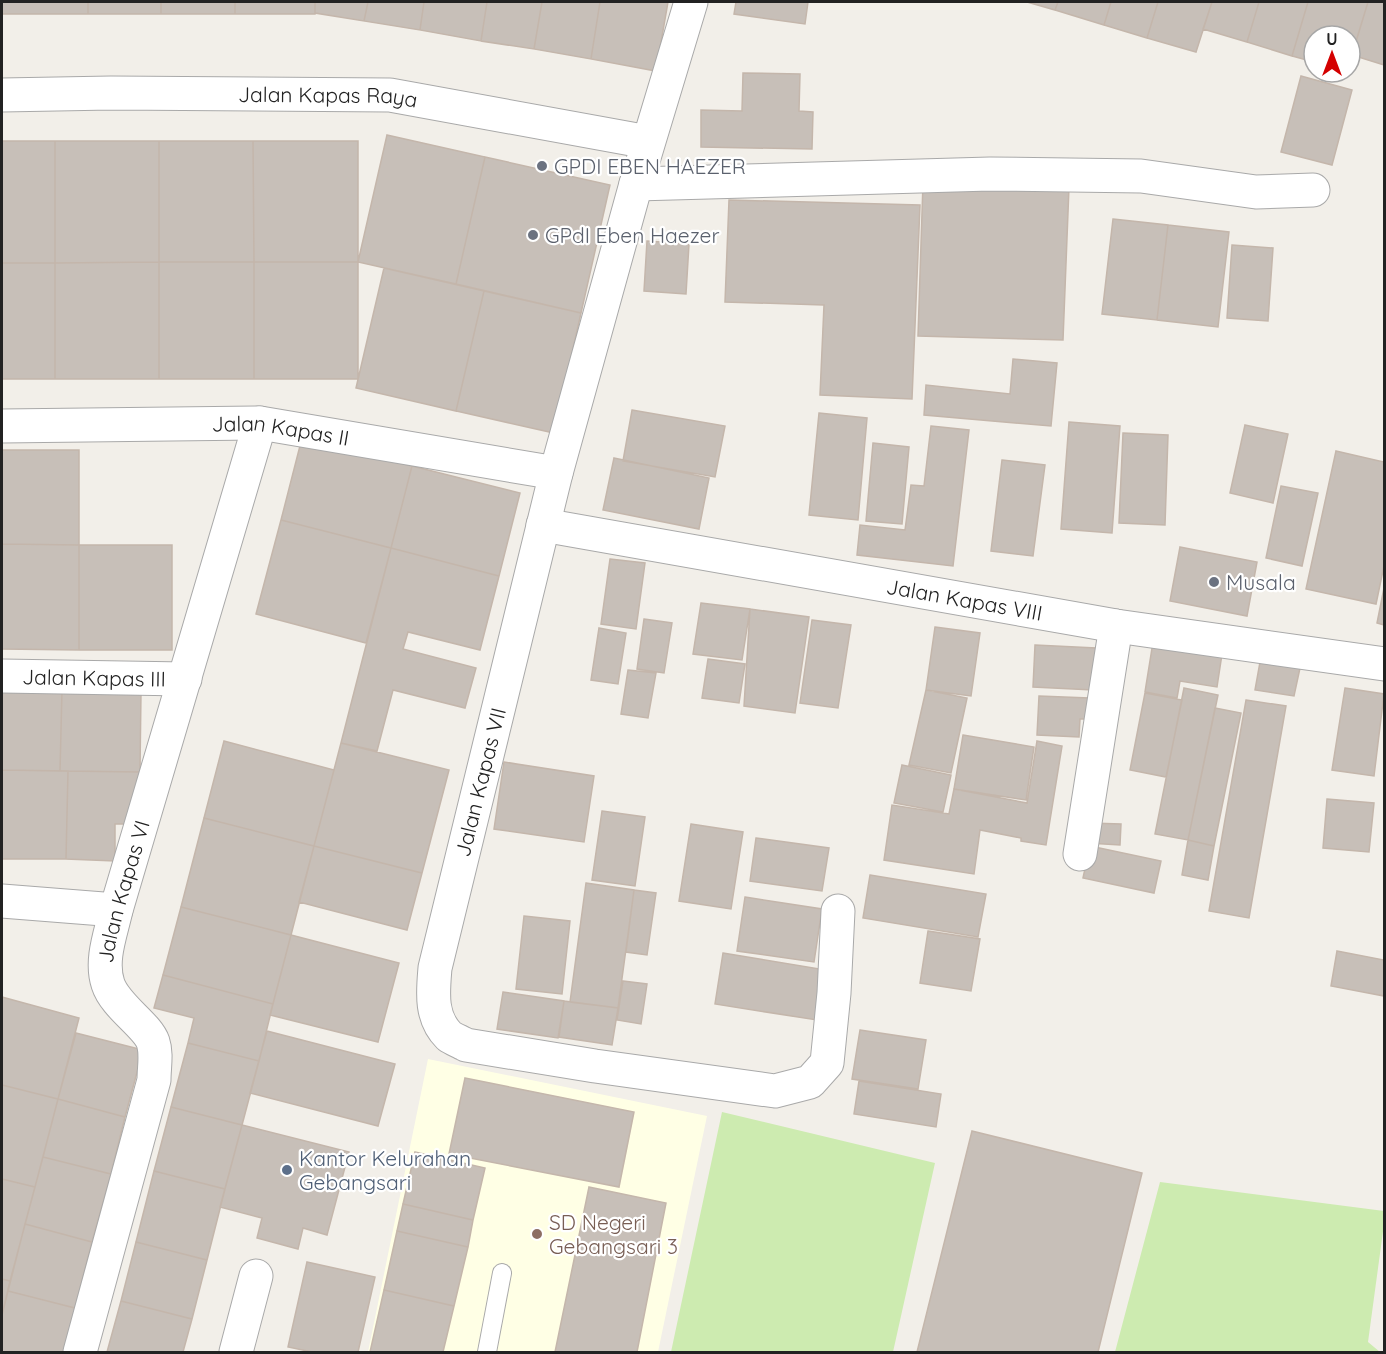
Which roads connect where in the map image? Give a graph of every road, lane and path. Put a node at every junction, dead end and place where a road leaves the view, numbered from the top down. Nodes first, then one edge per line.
1 (692, 2) edge
2 (2, 95) edge
3 (648, 142) junction
4 (636, 184) junction
5 (1313, 190) dead end
6 (260, 423) junction
7 (2, 426) edge
8 (556, 473) junction
9 (543, 525) junction
10 (1116, 626) junction
11 (1384, 664) edge
12 (2, 676) edge
13 (185, 679) junction
14 (1080, 854) dead end
15 (2, 901) edge
16 (116, 910) junction
17 (838, 911) dead end
18 (502, 1273) dead end
19 (256, 1276) dead end
20 (80, 1353) edge
21 (236, 1353) edge
22 (487, 1353) edge

1 - 3 street, Jalan Kapas VII
2 - 3 street, Jalan Kapas Raya
3 - 4 street, Jalan Kapas VII
4 - 5 street
4 - 8 street, Jalan Kapas VII
6 - 7 street, Jalan Kapas II
6 - 8 street, Jalan Kapas II
6 - 13 street, Jalan Kapas VI
8 - 9 street, Jalan Kapas VII
9 - 10 street, Jalan Kapas VIII
9 - 17 street, Jalan Kapas VII
10 - 11 street, Jalan Kapas VIII
10 - 14 street
12 - 13 street, Jalan Kapas III
13 - 16 street, Jalan Kapas VI
15 - 16 street
16 - 20 street, Jalan Kapas VI
18 - 22 lane
19 - 21 street

